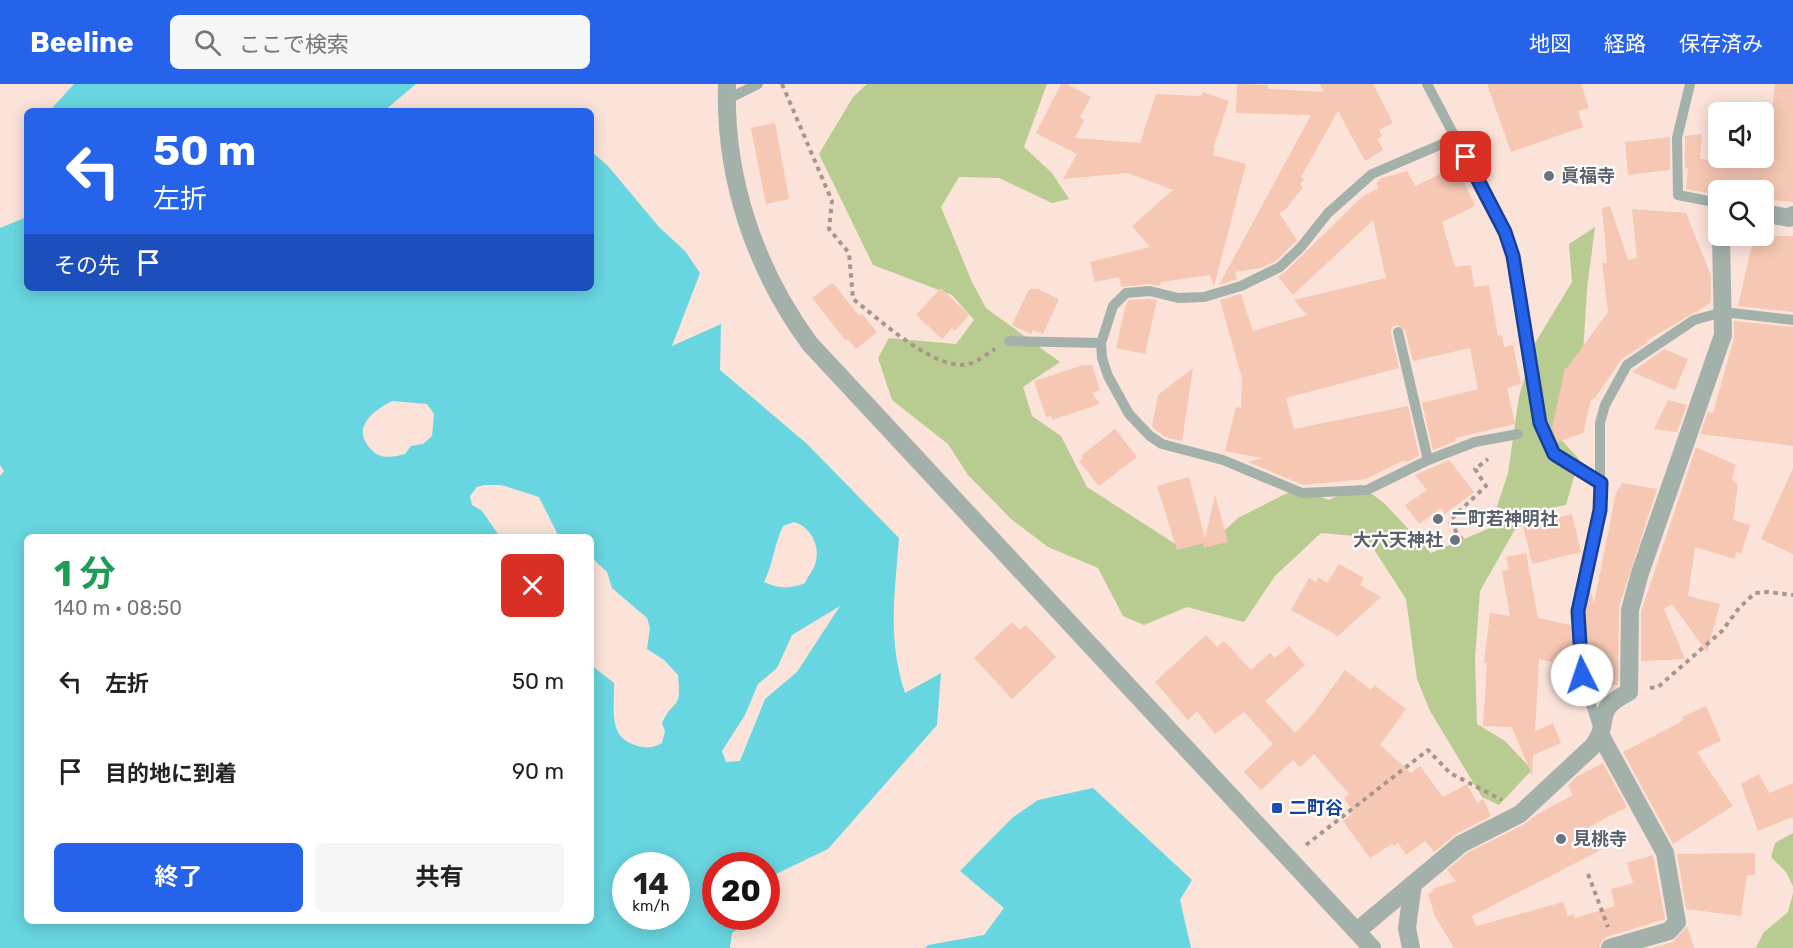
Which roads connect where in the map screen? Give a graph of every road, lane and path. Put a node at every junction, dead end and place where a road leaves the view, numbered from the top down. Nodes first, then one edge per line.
1 (758, 84) edge
2 (782, 84) edge
3 (1427, 84) edge
4 (1690, 84) edge
5 (727, 92) edge
6 (1456, 138) junction
7 (1708, 201) edge
8 (1774, 215) edge
9 (1793, 216) edge
10 (1721, 246) edge
11 (1723, 312) junction
12 (1793, 320) edge
13 (1398, 332) dead end
14 (1009, 341) joint
15 (1101, 343) junction
16 (1518, 434) joint
17 (1428, 460) junction
18 (1601, 483) junction
19 (1462, 540) dead end
20 (1793, 595) edge
21 (1629, 692) junction
22 (1600, 736) junction
23 (1520, 814) junction
24 (1289, 858) junction
25 (1588, 874) dead end
26 (1413, 884) junction
27 (1357, 931) junction
28 (1613, 947) edge
29 (1372, 948) edge
30 (1411, 948) edge

1 - 5 lane
2 - 14 path
3 - 6 lane
4 - 7 lane
5 - 24 street
6 - 15 lane
6 - 18 lane
8 - 9 street
10 - 11 street
11 - 12 lane
11 - 18 lane
11 - 21 street
13 - 17 lane
14 - 15 lane
15 - 17 lane
16 - 17 lane
16 - 19 path
18 - 22 lane
20 - 21 path
21 - 22 street
22 - 23 street
22 - 28 street
23 - 24 path
23 - 26 street
24 - 27 street
25 - 28 path
26 - 27 street
26 - 30 street
27 - 29 street

